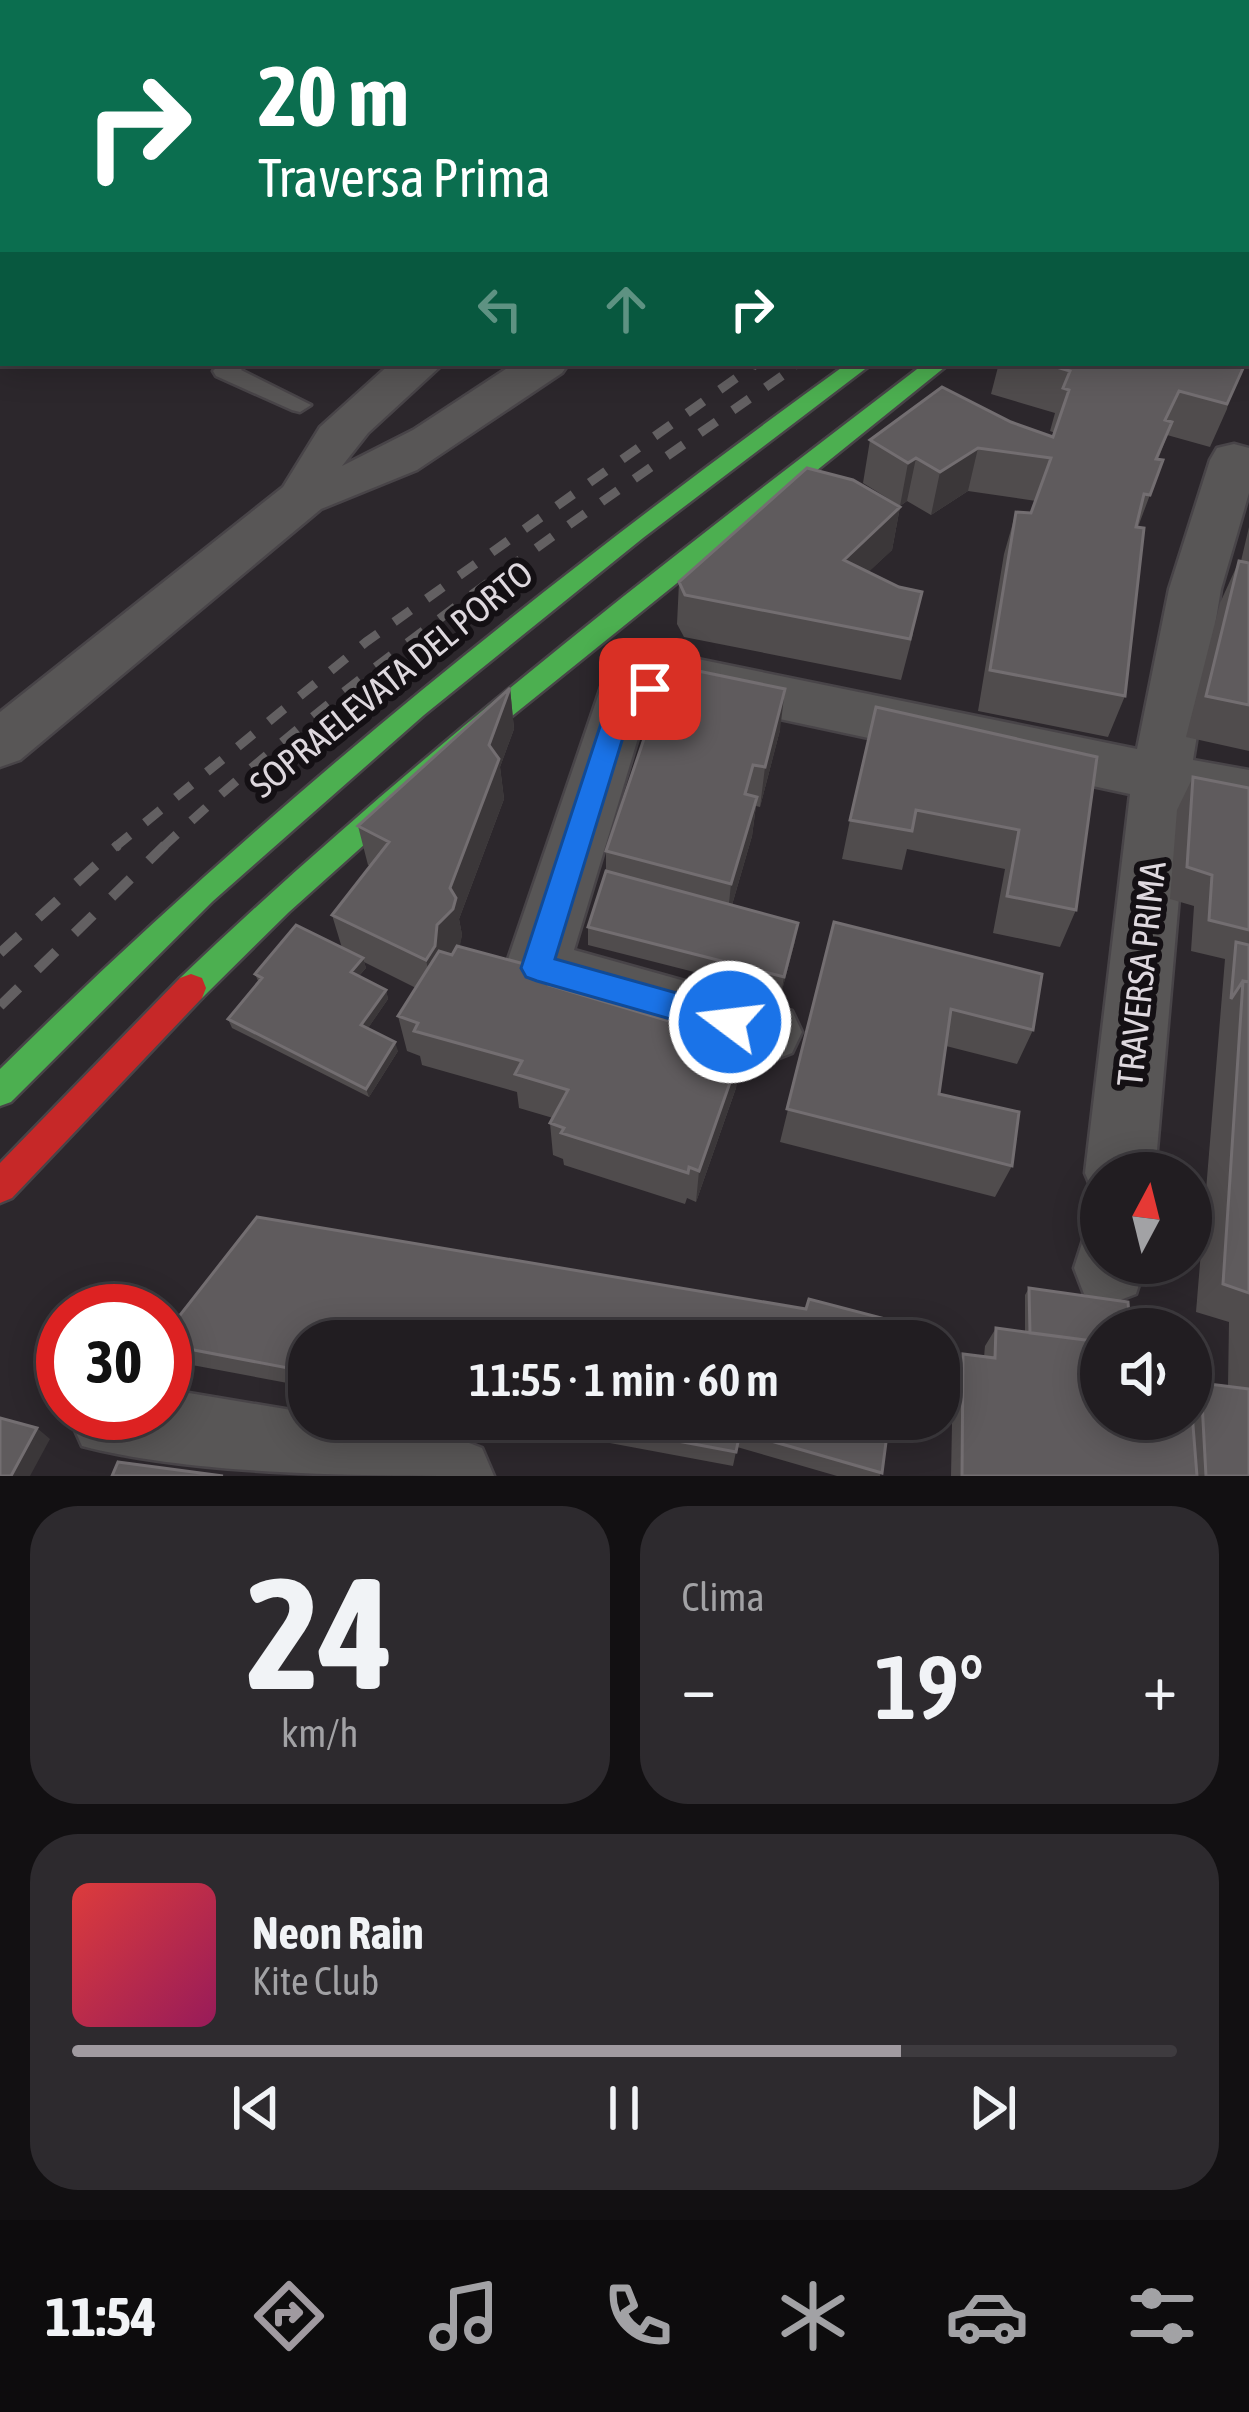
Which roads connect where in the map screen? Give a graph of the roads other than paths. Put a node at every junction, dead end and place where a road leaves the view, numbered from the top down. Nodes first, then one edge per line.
1 (232, 366) edge
2 (417, 366) edge
3 (542, 366) edge
4 (858, 366) edge
5 (935, 366) edge
6 (300, 405) dead end
7 (1234, 460) dead end
8 (303, 497) junction
9 (0, 744) edge
10 (1162, 776) junction
11 (1249, 794) edge
12 (769, 1032) dead end
13 (0, 1091) edge
14 (1122, 1152) edge
15 (0, 1187) edge
16 (192, 1433) edge
17 (454, 1476) edge

1 - 6 lane
2 - 8 street
3 - 8 street
4 - 13 main road, SOPRAELEVATA DEL PORTO
5 - 15 main road
7 - 10 street, TRAVERSA PRIMA
8 - 9 street
10 - 11 street
10 - 12 street
10 - 14 street, TRAVERSA PRIMA
16 - 17 street

